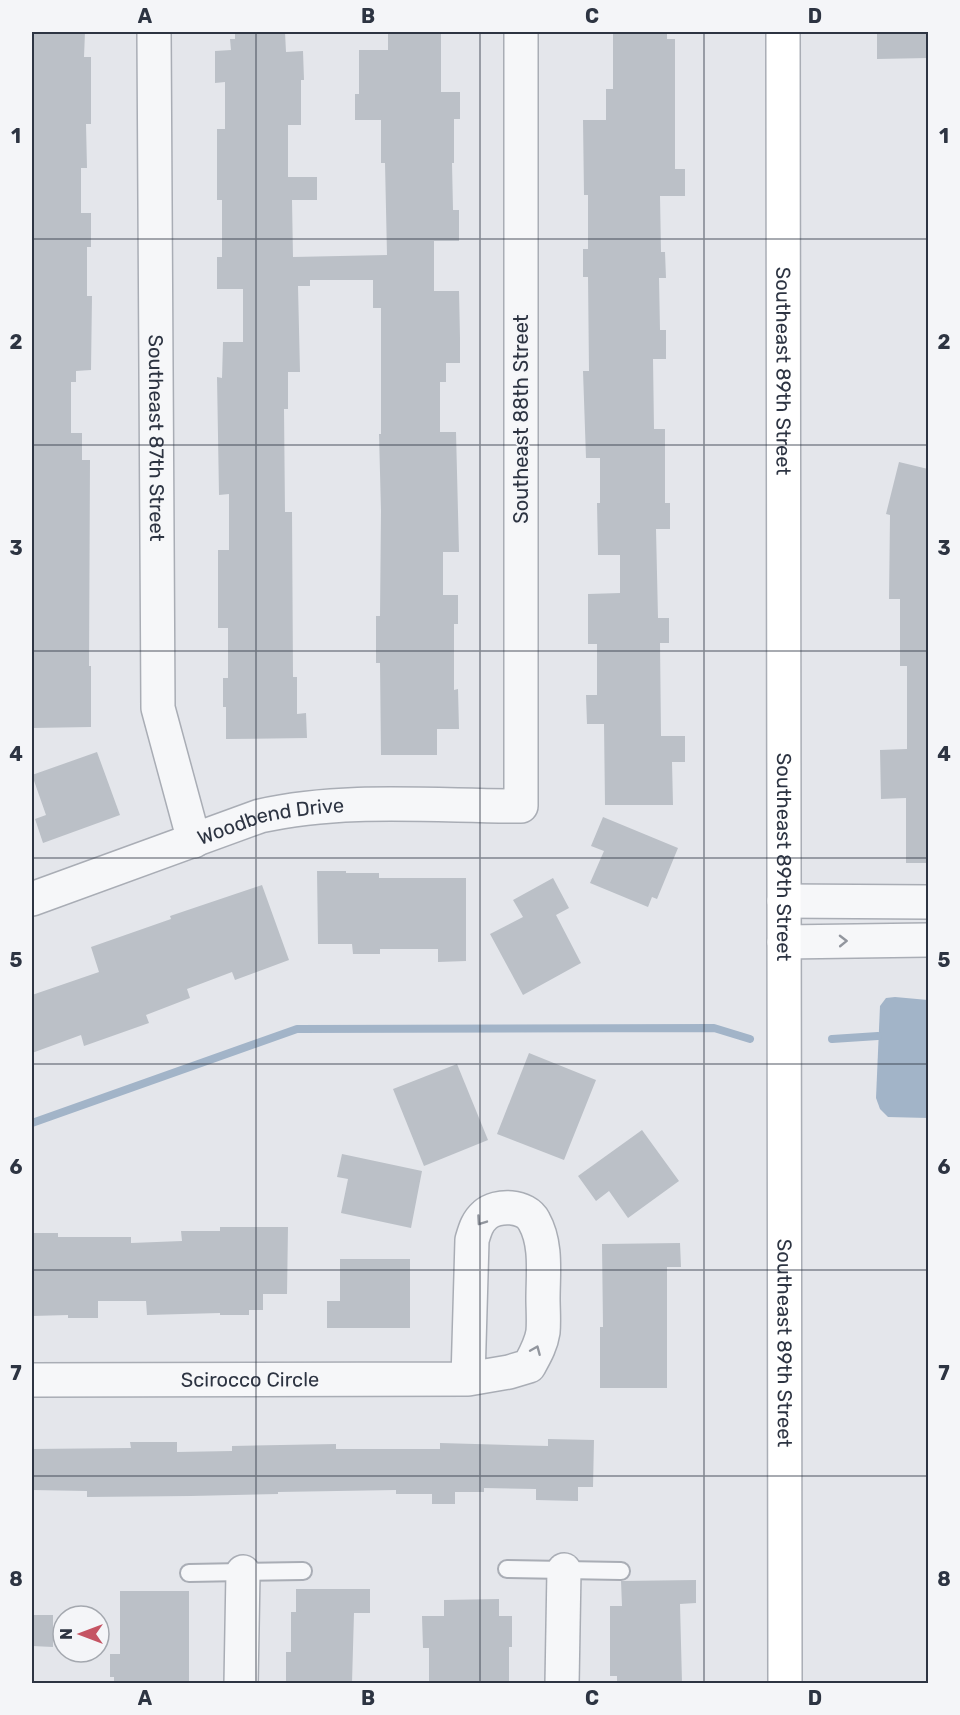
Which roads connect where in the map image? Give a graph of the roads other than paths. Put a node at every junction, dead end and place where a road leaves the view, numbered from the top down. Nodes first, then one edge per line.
1 (154, 32) edge
2 (521, 32) edge
3 (783, 32) edge
4 (521, 806) joint
5 (194, 841) junction
6 (32, 899) edge
7 (784, 901) junction
8 (928, 902) edge
9 (928, 940) edge
10 (784, 942) junction
11 (468, 1379) junction
12 (32, 1380) edge
13 (507, 1569) dead end
14 (564, 1570) junction
15 (303, 1571) dead end
16 (621, 1571) dead end
17 (243, 1572) junction
18 (189, 1573) dead end
19 (241, 1683) edge
20 (562, 1683) edge
21 (785, 1683) edge

1 - 5 street, Southeast 87th Street
2 - 4 street, Southeast 88th Street
3 - 7 street, Southeast 89th Street
4 - 5 street, Woodbend Drive
5 - 6 street, Woodbend Drive
7 - 8 street
7 - 10 street, Southeast 89th Street
10 -> 9 street
10 - 21 street, Southeast 89th Street
11 -> 11 street, Scirocco Circle
11 - 12 street, Scirocco Circle
13 - 14 lane
14 - 16 lane
14 - 20 street
15 - 17 lane
17 - 18 lane
17 - 19 street

